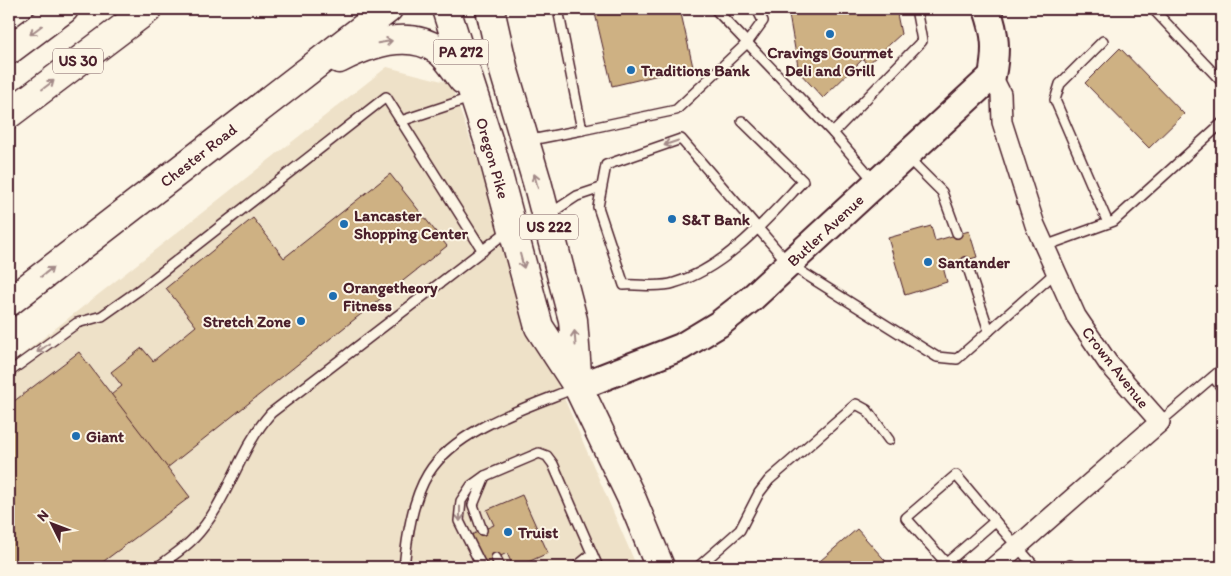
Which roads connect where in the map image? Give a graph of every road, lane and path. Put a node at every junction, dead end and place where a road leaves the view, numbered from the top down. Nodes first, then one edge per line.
1 (64, 9) edge
2 (148, 9) edge
3 (388, 9) edge
4 (446, 9) edge
5 (490, 9) edge
6 (510, 9) edge
7 (558, 9) edge
8 (714, 9) edge
9 (756, 9) edge
10 (916, 9) edge
11 (987, 9) edge
12 (1153, 9) edge
13 (1103, 41) dead end
14 (747, 43) junction
15 (9, 50) edge
16 (504, 71) junction
17 (992, 76) junction
18 (1222, 82) edge
19 (475, 96) junction
20 (264, 104) junction
21 (9, 114) edge
22 (742, 121) dead end
23 (401, 122) junction
24 (1222, 123) edge
25 (582, 130) junction
26 (833, 133) junction
27 (525, 141) junction
28 (905, 155) junction
29 (875, 183) junction
30 (601, 188) junction
31 (546, 217) junction
32 (1108, 223) junction
33 (513, 227) junction
34 (758, 228) junction
35 (956, 233) dead end
36 (1045, 246) junction
37 (483, 252) junction
38 (966, 262) dead end
39 (789, 264) junction
40 (1056, 272) junction
41 (9, 302) edge
42 (989, 331) junction
43 (1222, 369) edge
44 (9, 372) edge
45 (1213, 377) junction
46 (578, 387) junction
47 (1222, 388) edge
48 (1160, 422) junction
49 (889, 440) dead end
50 (485, 476) junction
51 (995, 521) junction
52 (482, 530) dead end
53 (1017, 547) junction
54 (592, 554) junction
55 (944, 565) edge
56 (404, 566) edge
57 (158, 567) edge
58 (415, 567) edge
59 (482, 567) edge
60 (576, 567) edge
61 (598, 567) edge
62 (660, 567) edge
63 (698, 567) edge
64 (994, 567) edge
65 (1035, 567) edge

1 -> 15 highway
21 -> 2 highway, US 30
3 - 20 highway, Chester Road
4 - 19 highway, Oregon Pike / PA 272
5 - 16 highway, Oregon Pike / PA 272
6 - 16 highway, US 222
7 - 25 lane
8 - 14 lane
9 - 14 lane
10 - 26 lane
11 - 17 street
12 - 18 lane
13 - 32 lane
14 - 25 lane
14 - 26 lane
16 - 27 highway, Oregon Pike / US 222
17 - 28 street, Butler Avenue
17 - 36 street, Crown Avenue
20 -> 19 highway
19 - 23 lane
19 - 33 highway, Oregon Pike / US 222
41 -> 20 highway, Chester Road
22 - 34 lane
23 - 37 lane
23 -> 44 lane
24 - 32 lane
25 - 27 lane
26 - 29 lane
31 -> 27 highway, Oregon Pike / US 222
28 - 29 street, Butler Avenue
28 - 35 lane
29 - 39 street, Butler Avenue
30 - 31 lane
34 -> 30 lane
30 - 34 lane
46 -> 31 highway, Oregon Pike / US 222
32 - 36 lane
33 - 37 lane
33 -> 46 highway, Oregon Pike / US 222
34 - 39 lane
36 - 40 street, Crown Avenue
37 - 57 lane
38 - 42 lane
39 - 42 lane
39 - 46 street, Butler Avenue
40 - 42 lane
40 - 48 street, Crown Avenue
43 - 45 lane
45 - 47 lane
45 - 48 lane
46 - 56 lane
46 - 62 highway, Oregon Pike / US 222
48 - 53 street, Crown Avenue
49 - 63 lane
50 - 52 lane
50 - 54 lane
50 -> 59 lane
51 - 53 lane
51 - 55 lane
51 - 55 lane
53 - 64 street, Crown Avenue
53 - 65 lane
54 - 60 lane
54 - 61 lane
56 - 58 lane

